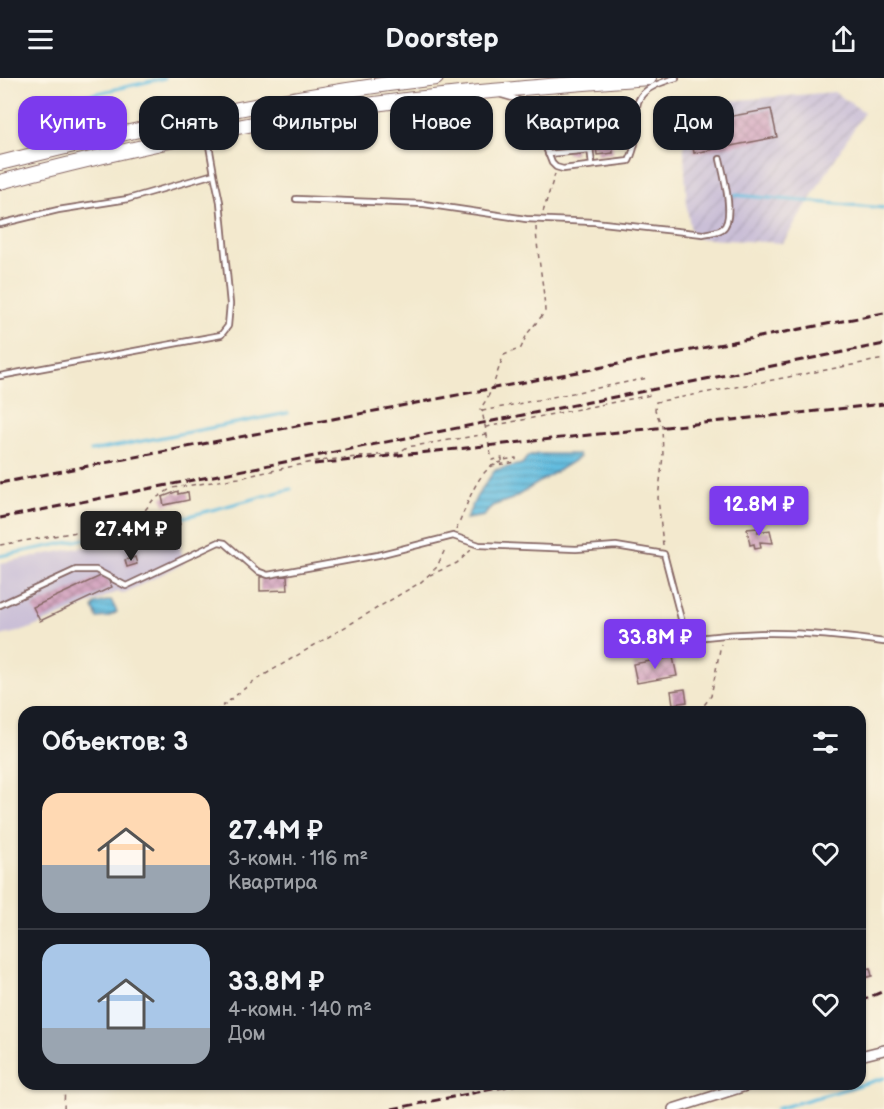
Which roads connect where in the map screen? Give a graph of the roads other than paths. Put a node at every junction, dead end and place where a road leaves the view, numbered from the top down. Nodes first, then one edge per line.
1 (436, 78) edge
2 (649, 78) edge
3 (676, 78) edge
4 (484, 91) junction
5 (639, 96) edge
6 (505, 97) edge
7 (239, 127) edge
8 (139, 147) edge
9 (210, 150) edge
10 (546, 150) edge
11 (590, 150) joint
12 (634, 150) edge
13 (548, 154) junction
14 (720, 159) dead end
15 (0, 163) edge
16 (592, 165) junction
17 (214, 174) junction
18 (0, 182) edge
19 (296, 199) dead end
20 (0, 224) edge
21 (0, 376) edge
22 (0, 605) edge
23 (686, 638) junction
24 (884, 642) edge
25 (636, 649) dead end
26 (884, 1050) edge
27 (866, 1054) edge
28 (733, 1090) edge
29 (673, 1109) edge

1 - 15 main road
2 - 4 main road
3 - 5 lane
4 - 6 lane
4 - 7 main road
8 - 18 main road
9 - 17 lane
10 - 13 lane
11 - 13 lane
11 - 16 lane
12 - 16 lane
13 - 16 lane
14 - 19 lane
17 - 20 lane
17 - 21 lane
22 - 23 lane
23 - 24 lane
23 - 25 lane
26 - 27 street
28 - 29 street

